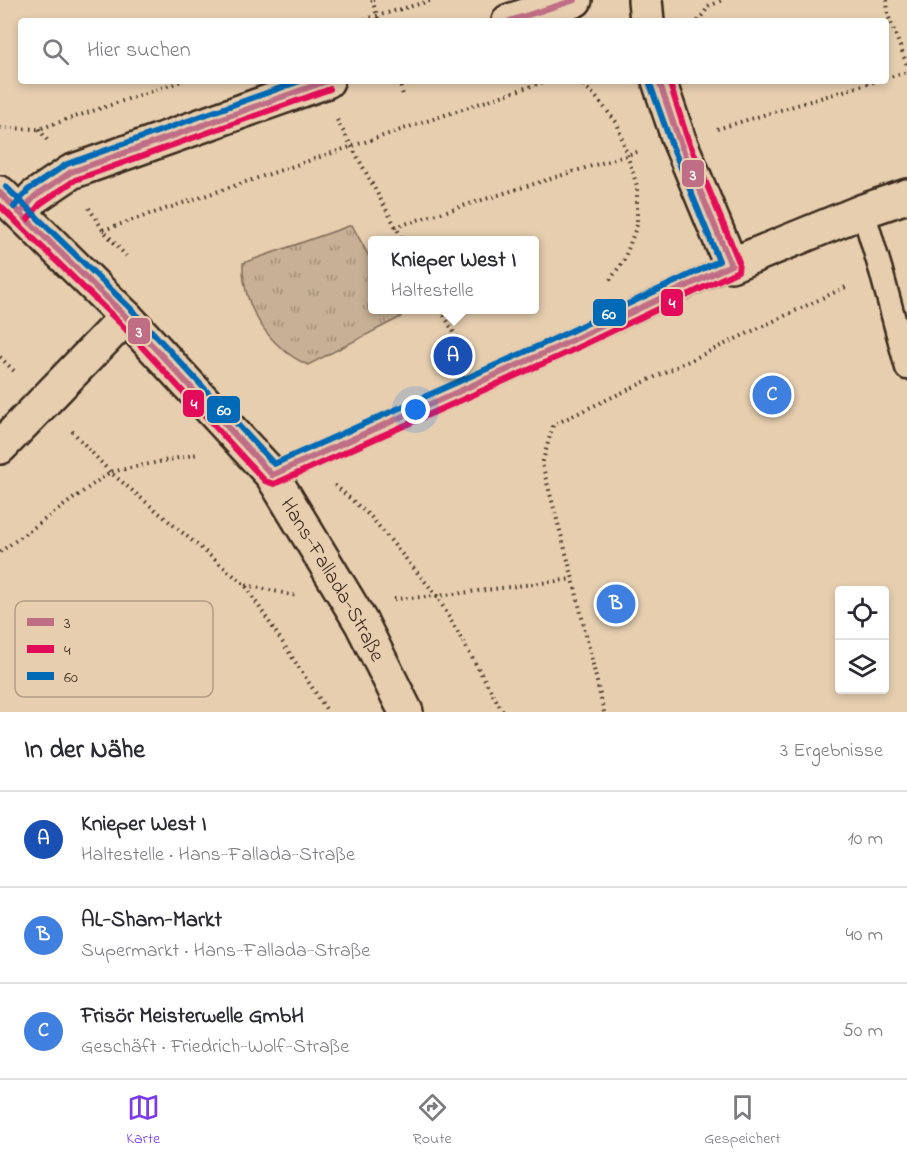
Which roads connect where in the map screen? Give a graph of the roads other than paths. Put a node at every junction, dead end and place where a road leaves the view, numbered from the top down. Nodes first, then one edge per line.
1 (575, 0) edge
2 (645, 0) edge
3 (518, 18) edge
4 (647, 18) edge
5 (319, 84) edge
6 (660, 84) edge
7 (907, 196) edge
8 (10, 203) edge
9 (862, 211) junction
10 (731, 266) junction
11 (126, 317) junction
12 (907, 368) edge
13 (0, 447) edge
14 (272, 475) junction
15 (406, 712) edge

1 - 3 street
2 - 4 street
5 - 8 street
6 - 10 street
7 - 9 street
8 - 11 street, Hans-Fallada-Straße
9 - 10 street
9 - 12 lane
10 - 14 lane
11 - 13 street
11 - 14 street, Hans-Fallada-Straße
14 - 15 street, Hans-Fallada-Straße

